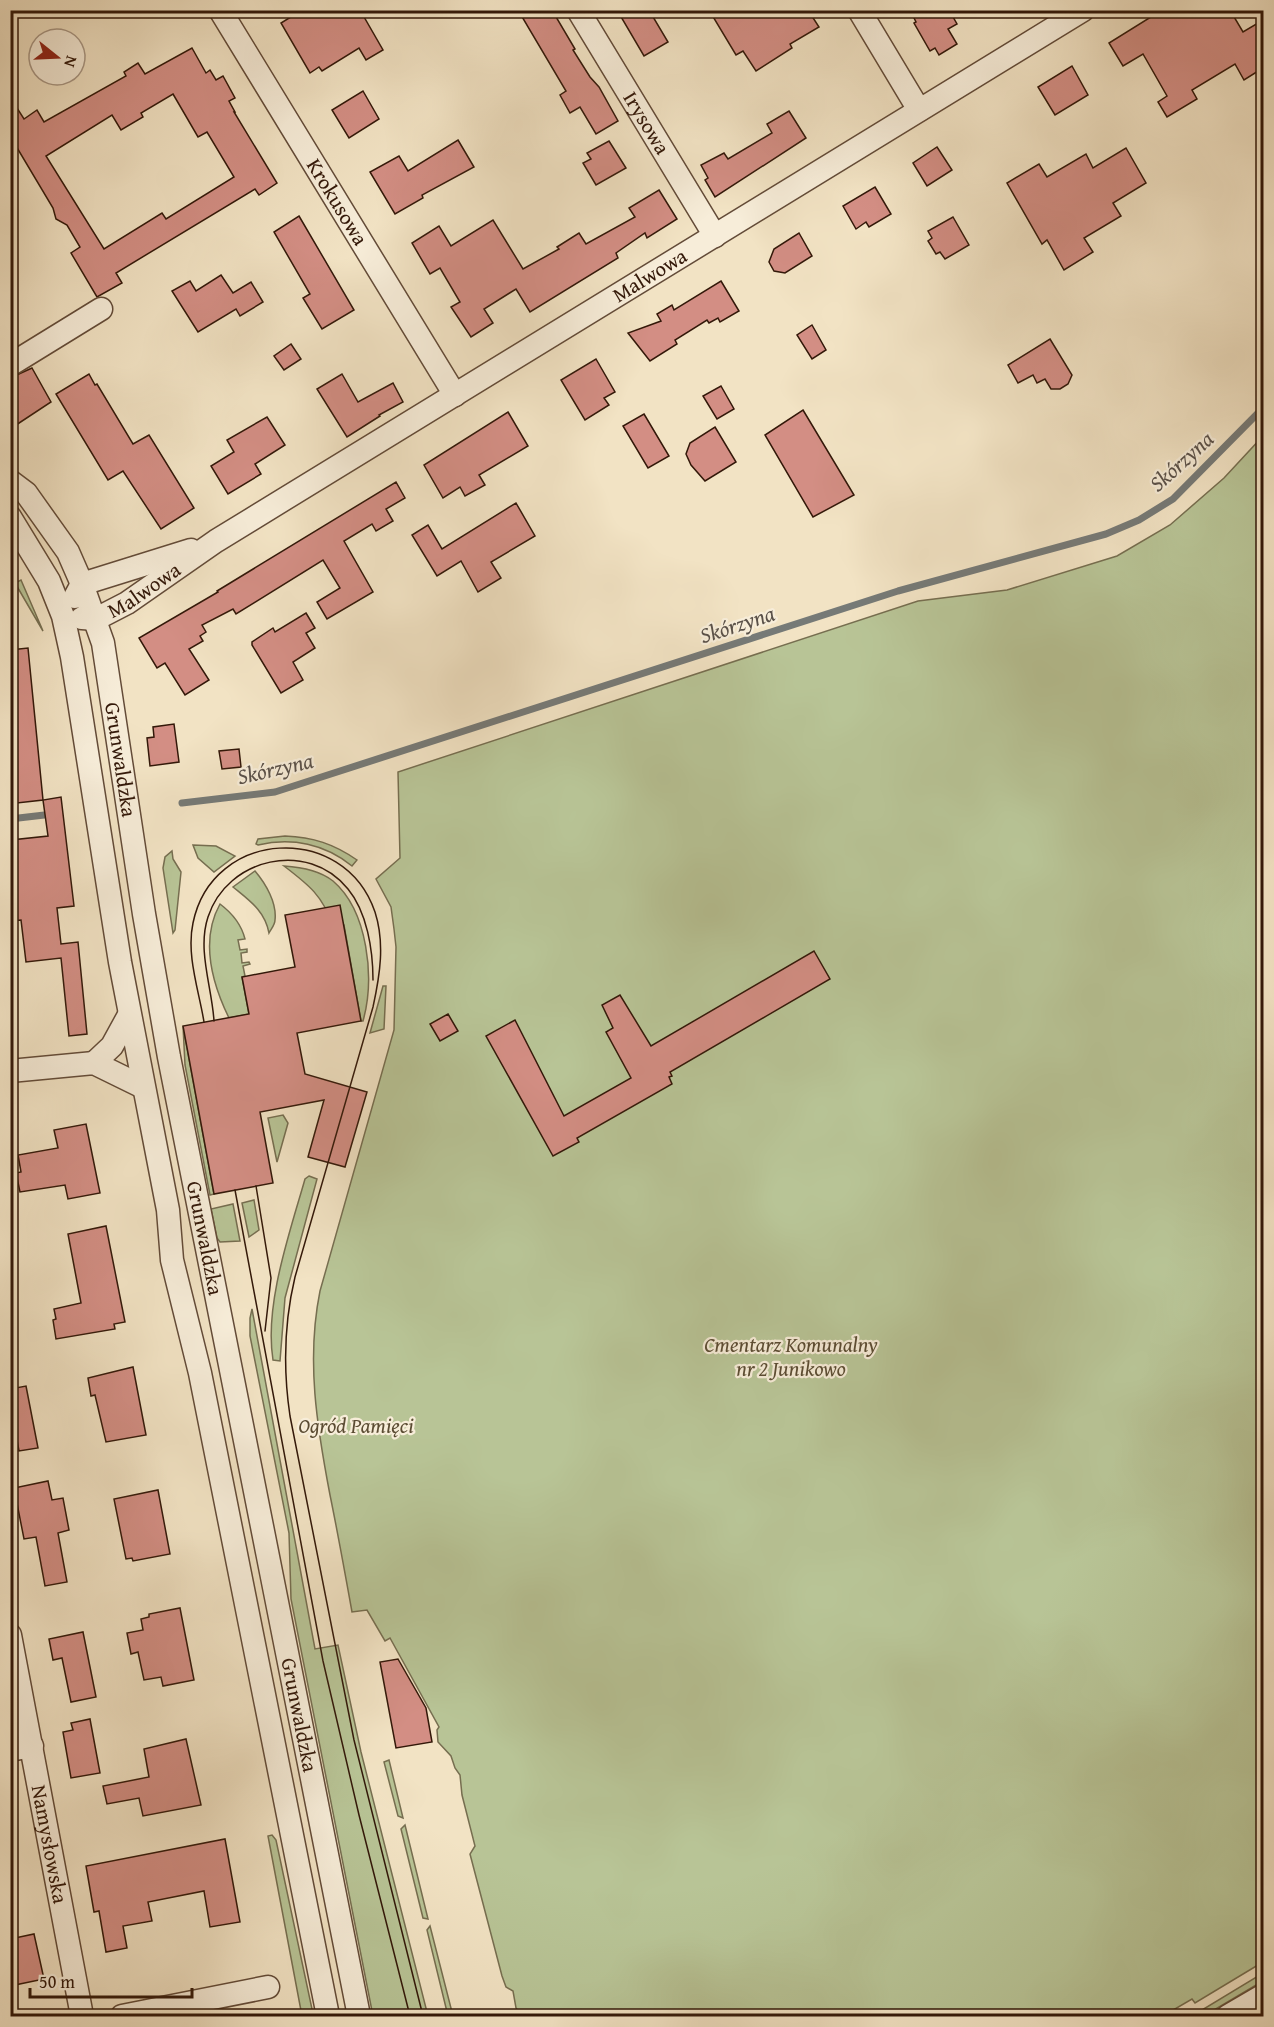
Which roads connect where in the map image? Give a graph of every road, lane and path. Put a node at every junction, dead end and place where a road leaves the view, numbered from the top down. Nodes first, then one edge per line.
1 (220, 10) edge
2 (578, 10) edge
3 (859, 10) edge
4 (1083, 10) edge
5 (919, 110) junction
6 (715, 236) junction
7 (93, 314) dead end
8 (10, 365) edge
9 (455, 395) junction
10 (10, 481) edge
11 (10, 517) edge
12 (216, 541) junction
13 (82, 584) junction
14 (63, 616) junction
15 (96, 619) junction
16 (129, 1015) junction
17 (94, 1063) junction
18 (10, 1071) edge
19 (143, 1087) junction
20 (10, 1635) edge
21 (21, 1748) edge
22 (268, 1987) dead end
23 (1263, 1995) edge
24 (82, 2016) edge
25 (122, 2016) edge
26 (328, 2016) edge
27 (359, 2016) edge
28 (1228, 2016) edge

1 - 9 street, Krokusowa
2 - 6 street, Irysowa
3 - 5 street
4 - 5 street, Malwowa
5 - 6 street, Malwowa
6 - 9 street, Malwowa
7 - 8 street
9 - 12 street, Malwowa
10 - 13 street, Grunwaldzka
11 - 14 street, Grunwaldzka
12 - 13 street, Malwowa
12 - 15 street, Malwowa
13 - 14 street, Malwowa
13 - 15 street, Grunwaldzka
14 - 15 street, Malwowa
14 - 16 street, Grunwaldzka
15 - 27 street, Grunwaldzka
16 - 17 street
16 - 19 street, Grunwaldzka
17 - 18 street
17 - 19 street
19 - 26 street, Grunwaldzka
20 - 21 street, Namysłowska
21 - 24 street, Namysłowska
22 - 25 street
23 - 28 street

